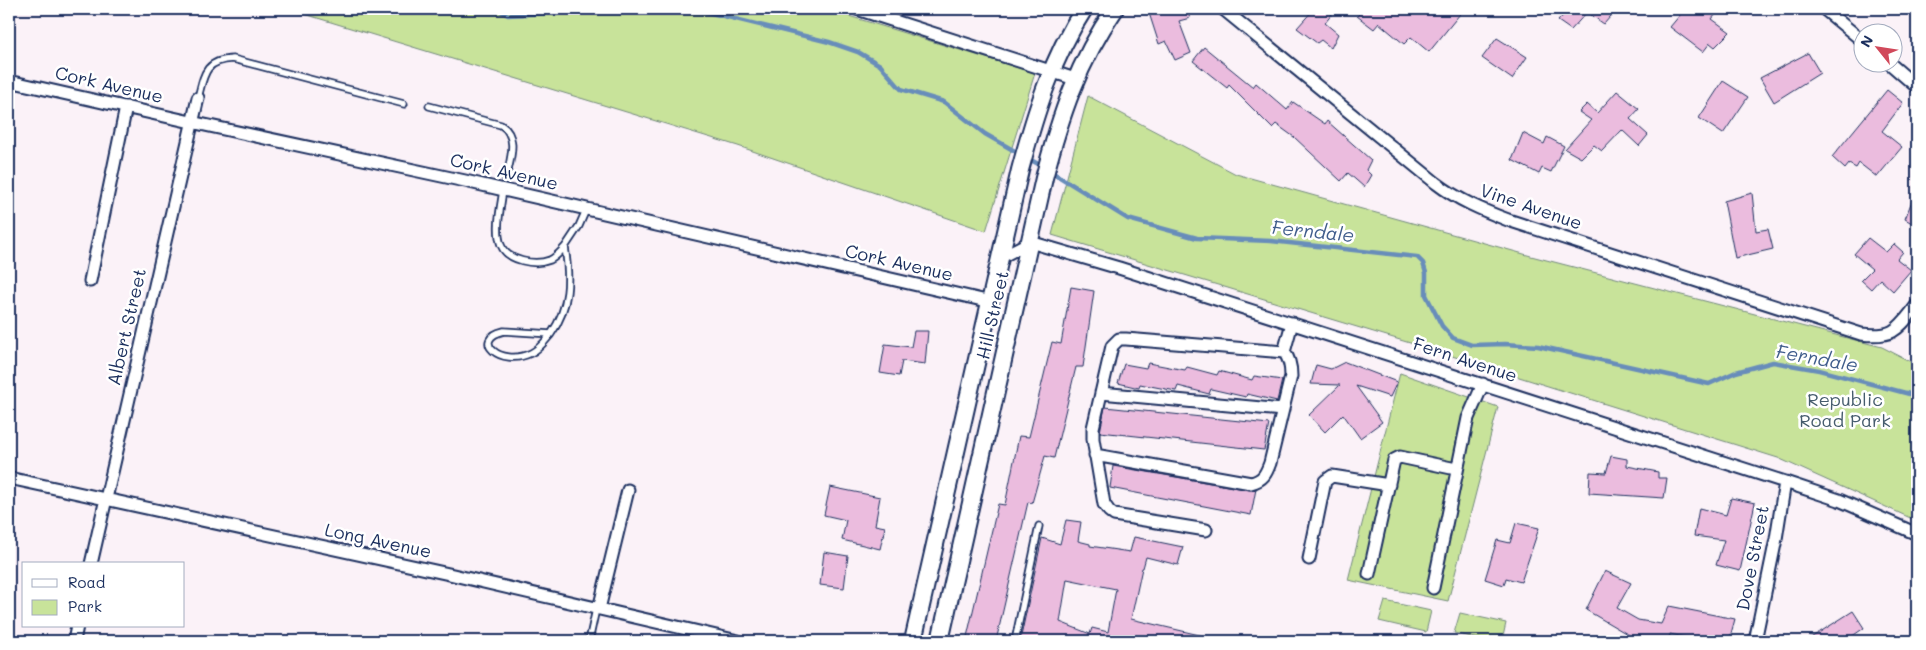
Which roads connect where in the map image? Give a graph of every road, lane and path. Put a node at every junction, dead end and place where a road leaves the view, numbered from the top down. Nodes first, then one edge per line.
1 (857, 9) edge
2 (1084, 9) edge
3 (1115, 9) edge
4 (1223, 9) edge
5 (1824, 9) edge
6 (1854, 34) edge
7 (1051, 70) junction
8 (1900, 72) edge
9 (1075, 79) junction
10 (9, 81) edge
11 (1917, 87) edge
12 (198, 98) joint
13 (404, 104) dead end
14 (429, 106) dead end
15 (126, 107) junction
16 (191, 122) junction
17 (504, 185) junction
18 (586, 210) junction
19 (1030, 242) junction
20 (565, 248) junction
21 (1001, 257) junction
22 (90, 281) dead end
23 (991, 302) junction
24 (1917, 305) edge
25 (1292, 323) junction
26 (551, 334) junction
27 (1284, 352) junction
28 (1483, 384) junction
29 (1101, 393) junction
30 (1282, 410) junction
31 (1095, 455) junction
32 (1456, 468) junction
33 (9, 478) edge
34 (1785, 482) junction
35 (1389, 485) junction
36 (628, 490) dead end
37 (106, 500) junction
38 (1040, 526) dead end
39 (1206, 530) dead end
40 (1917, 534) edge
41 (1309, 559) dead end
42 (91, 562) edge
43 (1369, 574) dead end
44 (1433, 588) dead end
45 (598, 609) junction
46 (77, 628) edge
47 (74, 641) edge
48 (588, 641) edge
49 (738, 641) edge
50 (913, 641) edge
51 (940, 641) edge
52 (1015, 641) edge
53 (1755, 641) edge

1 - 7 street
2 - 7 main road, Hill Street
3 - 9 main road, Hill Street
4 - 24 street, Vine Avenue
5 - 6 street
7 - 9 street
7 - 21 main road, Hill Street
8 - 11 street
9 - 19 main road, Hill Street
10 - 15 street, Cork Avenue
12 - 13 lane
12 - 16 street, Albert Street
14 - 17 lane
15 - 16 street, Cork Avenue
15 - 22 street
16 - 17 street, Cork Avenue
16 - 37 street, Albert Street
17 - 18 street, Cork Avenue
17 - 20 lane
18 - 20 lane
18 - 23 street, Cork Avenue
19 - 21 street
19 - 25 street, Fern Avenue
19 - 51 main road, Hill Street
20 - 26 lane
21 - 23 main road, Hill Street
23 - 50 main road, Hill Street
25 - 27 street
25 - 28 street, Fern Avenue
26 - 26 lane
27 - 29 street
27 - 30 street
28 - 32 street
28 - 34 street, Fern Avenue
29 - 30 street
29 - 31 street
30 - 31 street
31 - 39 street
32 - 35 street
32 - 44 street
33 - 37 street, Long Avenue
34 - 40 street, Fern Avenue
34 - 53 street, Dove Street
35 - 41 street
35 - 43 street
36 - 45 street
37 - 42 street, Albert Street
37 - 45 street, Long Avenue
38 - 52 lane
45 - 48 lane
45 - 49 street, Long Avenue
46 - 47 street

